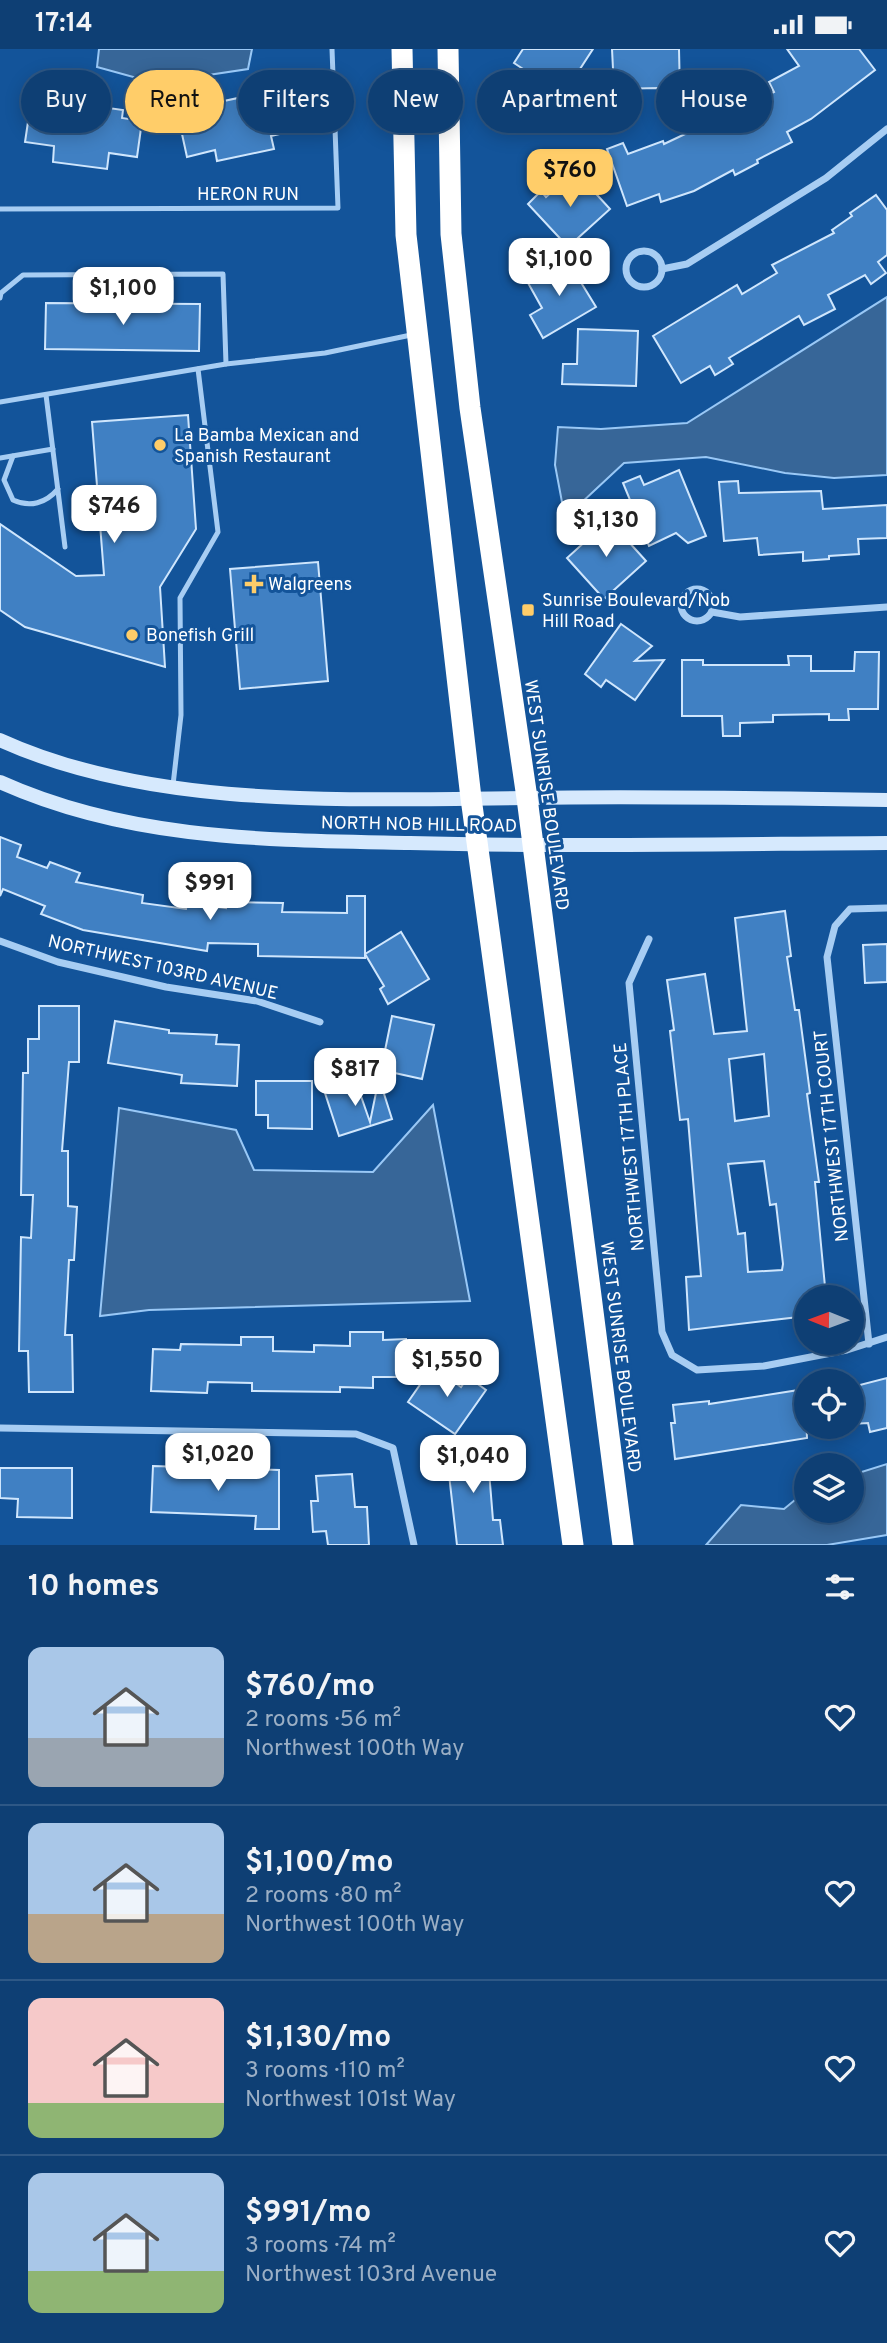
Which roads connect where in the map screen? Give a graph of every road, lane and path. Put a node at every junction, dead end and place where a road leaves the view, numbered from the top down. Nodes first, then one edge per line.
1 (333, 49) edge
2 (402, 49) edge
3 (448, 49) edge
4 (887, 129) edge
5 (0, 209) edge
6 (662, 269) junction
7 (0, 298) edge
8 (418, 334) junction
9 (226, 364) junction
10 (198, 369) junction
11 (46, 395) junction
12 (0, 402) edge
13 (53, 449) junction
14 (13, 456) junction
15 (0, 457) edge
16 (58, 489) junction
17 (65, 547) dead end
18 (887, 607) edge
19 (712, 612) junction
20 (0, 740) edge
21 (0, 782) edge
22 (173, 787) junction
23 (527, 797) junction
24 (471, 798) junction
25 (887, 800) edge
26 (887, 843) edge
27 (477, 845) junction
28 (531, 846) junction
29 (887, 908) edge
30 (649, 939) dead end
31 (0, 941) edge
32 (320, 1022) dead end
33 (887, 1337) edge
34 (869, 1344) junction
35 (0, 1428) edge
36 (414, 1545) edge
37 (573, 1545) edge
38 (623, 1545) edge

1 - 5 lane, HERON RUN
2 - 8 highway
3 - 23 highway, WEST SUNRISE BOULEVARD
4 - 6 street
6 - 6 street
7 - 9 lane
8 - 9 lane
8 - 24 highway
9 - 10 lane
10 - 11 lane
10 - 22 lane
11 - 12 lane
11 - 13 lane
13 - 14 lane
13 - 16 lane
14 - 15 lane
14 - 16 lane
16 - 17 lane
18 - 19 street
19 - 19 street
20 - 22 main road, NORTH NOB HILL ROAD
21 - 27 main road, NORTH NOB HILL ROAD
22 - 24 main road, NORTH NOB HILL ROAD
23 - 24 main road, NORTH NOB HILL ROAD
23 - 25 main road, NORTH NOB HILL ROAD
23 - 28 highway, WEST SUNRISE BOULEVARD
24 - 27 highway
26 - 28 main road, NORTH NOB HILL ROAD
27 - 28 main road, NORTH NOB HILL ROAD
27 - 37 highway
28 - 38 highway, WEST SUNRISE BOULEVARD
29 - 34 street, NORTHWEST 17TH COURT
30 - 34 street, NORTHWEST 17TH PLACE
31 - 32 street, NORTHWEST 103RD AVENUE
33 - 34 street
35 - 36 street

